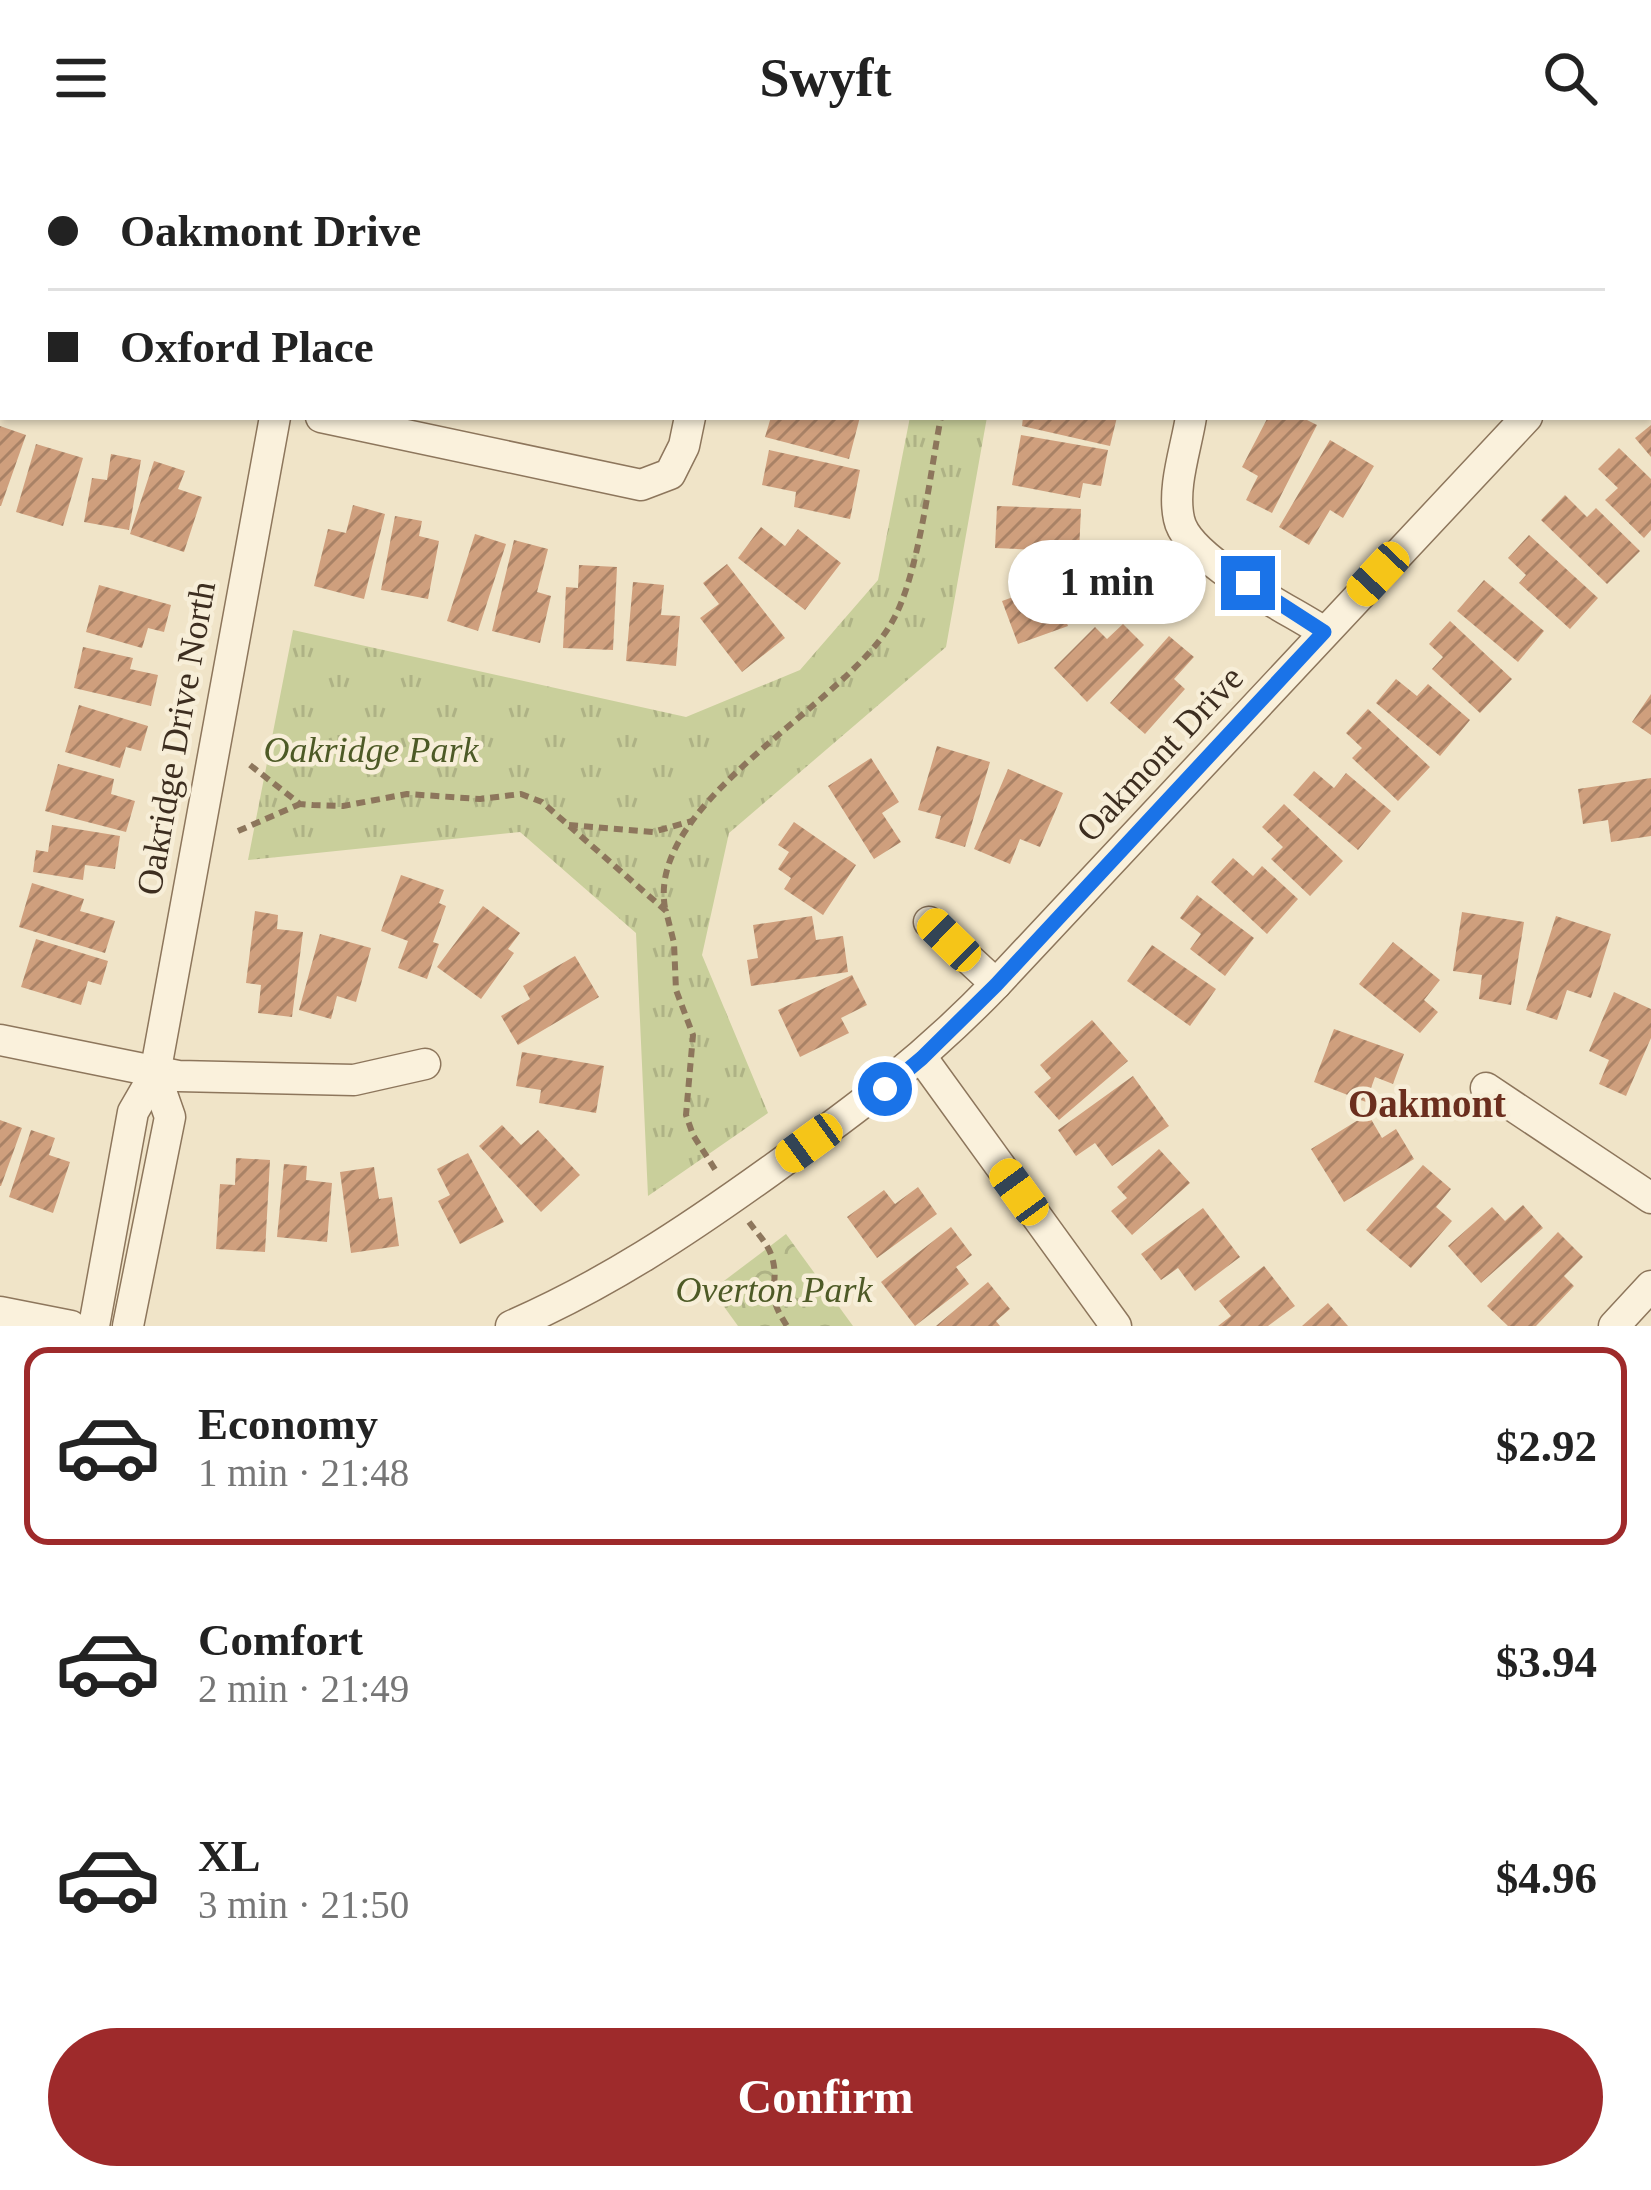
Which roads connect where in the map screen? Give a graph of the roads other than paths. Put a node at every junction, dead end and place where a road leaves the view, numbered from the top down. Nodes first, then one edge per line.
1 (274, 420) edge
2 (335, 420) edge
3 (690, 420) edge
4 (1190, 420) edge
5 (1525, 420) edge
6 (1324, 632) junction
7 (929, 922) dead end
8 (996, 985) junction
9 (0, 1040) edge
10 (922, 1058) junction
11 (425, 1064) dead end
12 (155, 1074) junction
13 (1486, 1088) dead end
14 (1651, 1198) edge
15 (1651, 1286) edge
16 (0, 1312) edge
17 (71, 1326) edge
18 (94, 1326) edge
19 (128, 1326) edge
20 (511, 1326) edge
21 (1116, 1326) edge
22 (1614, 1326) edge

1 - 12 street, Oakridge Drive North
2 - 3 street
4 - 6 street
5 - 6 street, Oakmont Drive
6 - 8 street, Oakmont Drive
7 - 8 street
8 - 10 street, Oakmont Drive
9 - 12 street
10 - 20 street, Oakmont Drive
10 - 21 street
11 - 12 street
12 - 18 street, Oakridge Drive North
12 - 19 street, Oakridge Drive North
13 - 14 street
15 - 22 street
16 - 17 street

